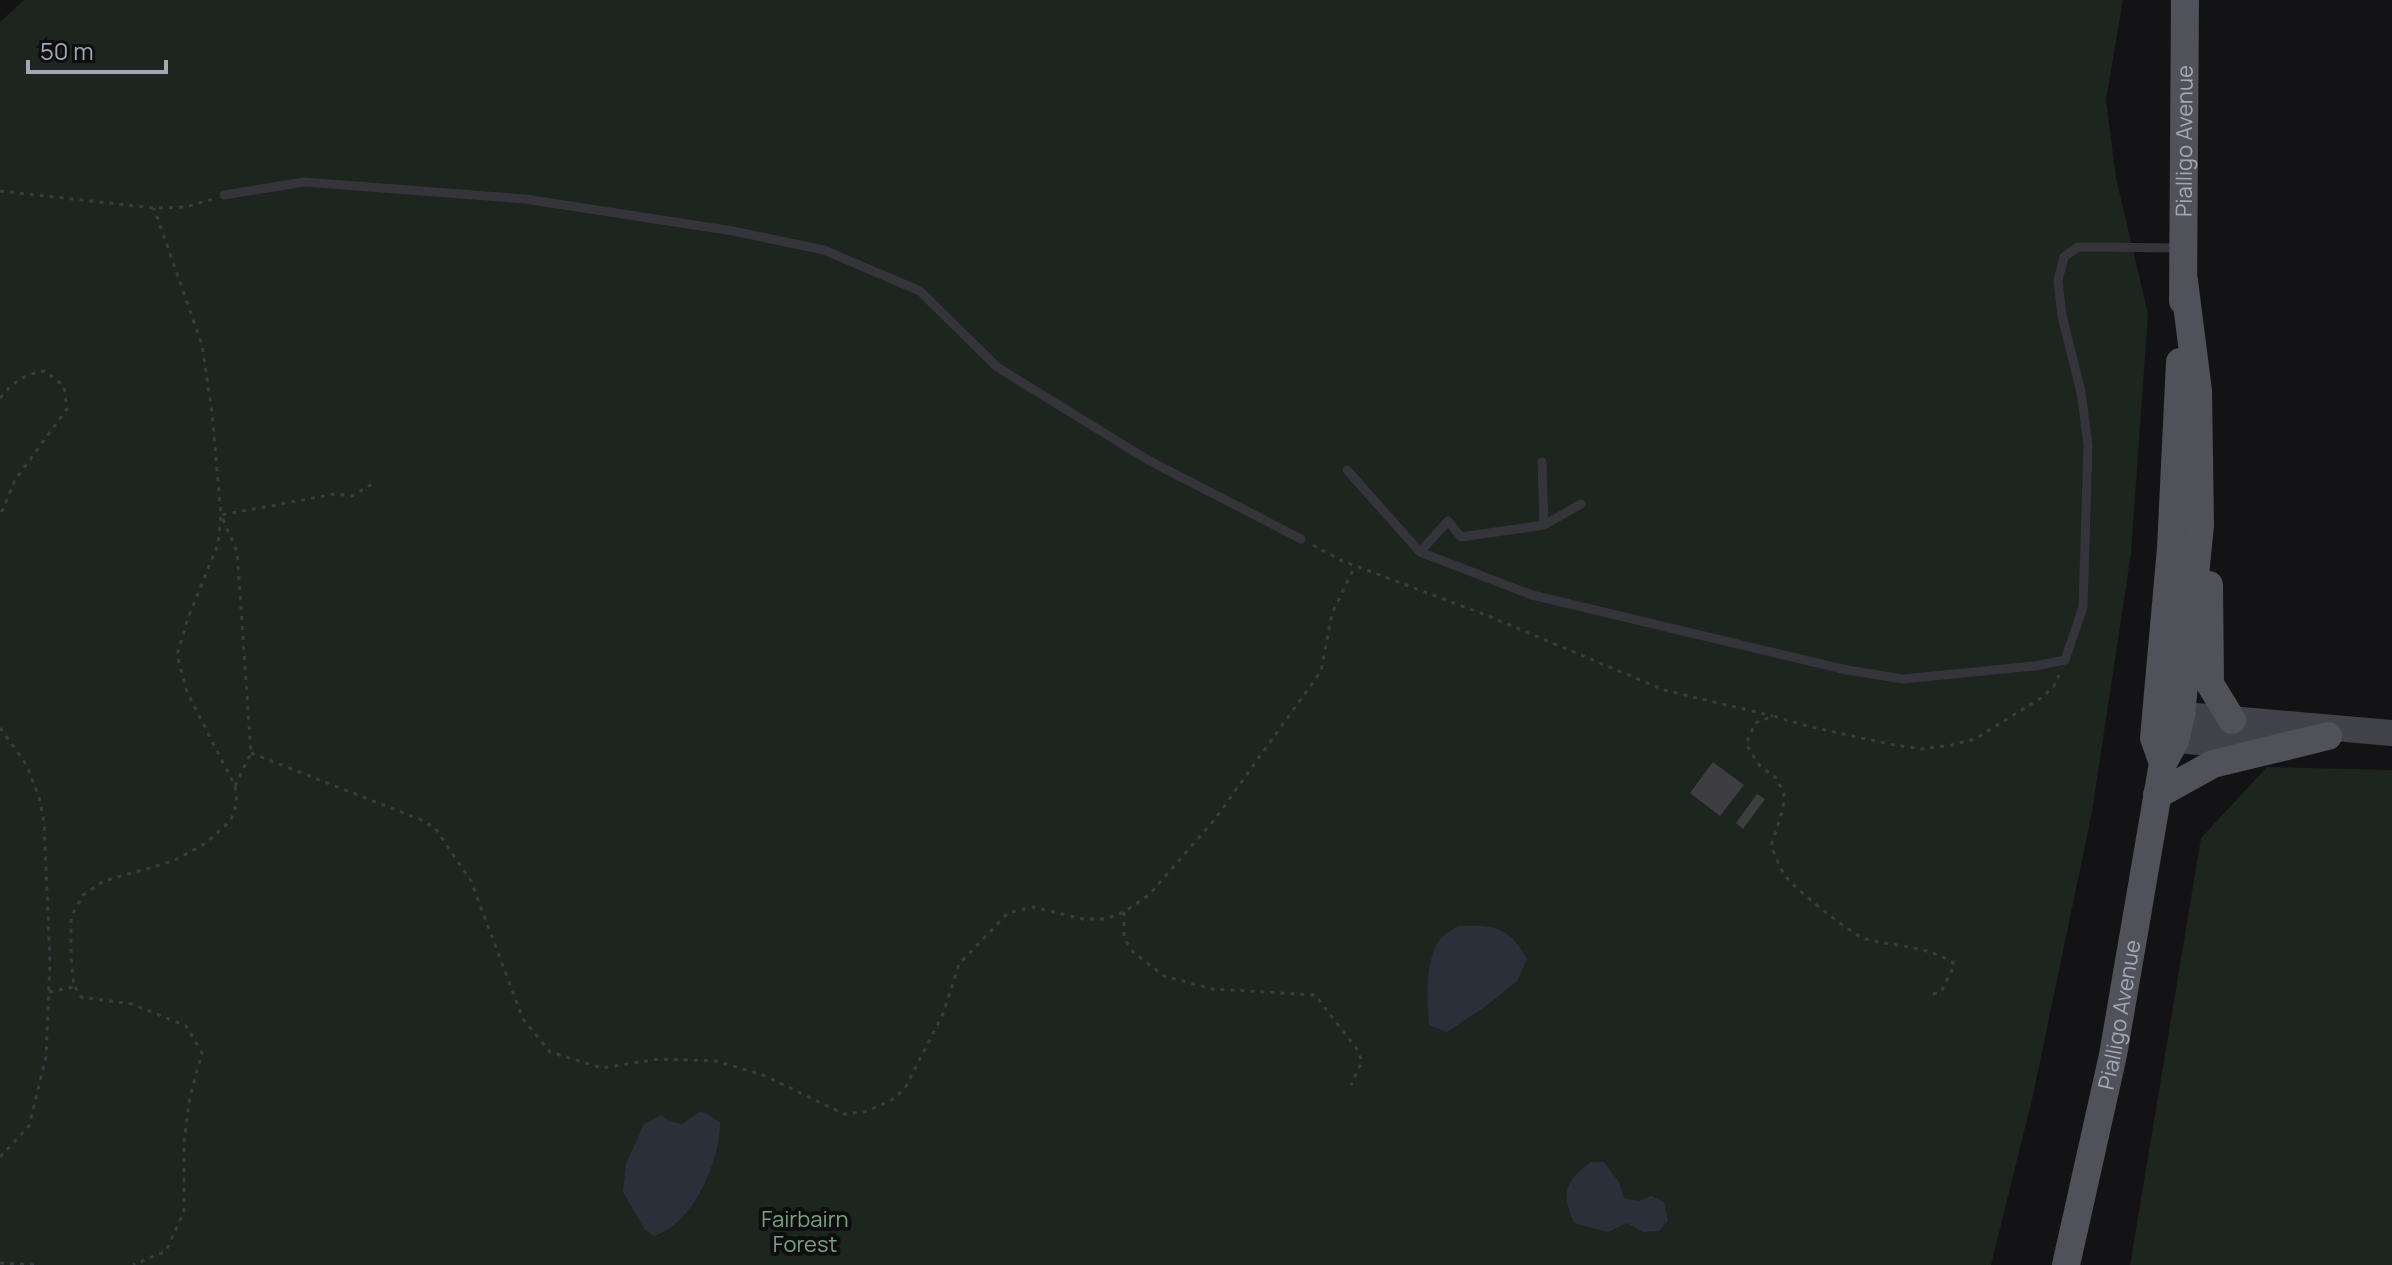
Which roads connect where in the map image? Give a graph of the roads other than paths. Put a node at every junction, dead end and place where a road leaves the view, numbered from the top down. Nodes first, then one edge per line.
1 (2185, 0) edge
2 (224, 195) road end
3 (2184, 248) junction
4 (2184, 281) junction
5 (1542, 462) dead end
6 (1347, 470) dead end
7 (1581, 504) dead end
8 (1544, 525) junction
9 (2200, 525) junction
10 (1301, 539) road end
11 (1420, 552) junction
12 (2232, 720) junction
13 (2341, 733) junction
14 (2392, 733) edge
15 (2166, 734) junction
16 (2157, 795) junction
17 (2066, 1265) edge

1 - 3 main road, Pialligo Avenue
2 - 10 lane
3 - 4 main road, Pialligo Avenue
3 - 11 lane
4 - 9 main road, Pialligo Avenue
4 - 15 main road, Pialligo Avenue
5 - 8 lane
6 - 11 lane
7 - 8 lane
8 - 11 lane
9 - 12 main road
9 - 15 main road, Pialligo Avenue
12 - 13 main road
12 - 15 main road
13 - 14 main road
13 - 15 main road
13 - 16 main road
15 - 16 main road, Pialligo Avenue
16 - 17 main road, Pialligo Avenue

